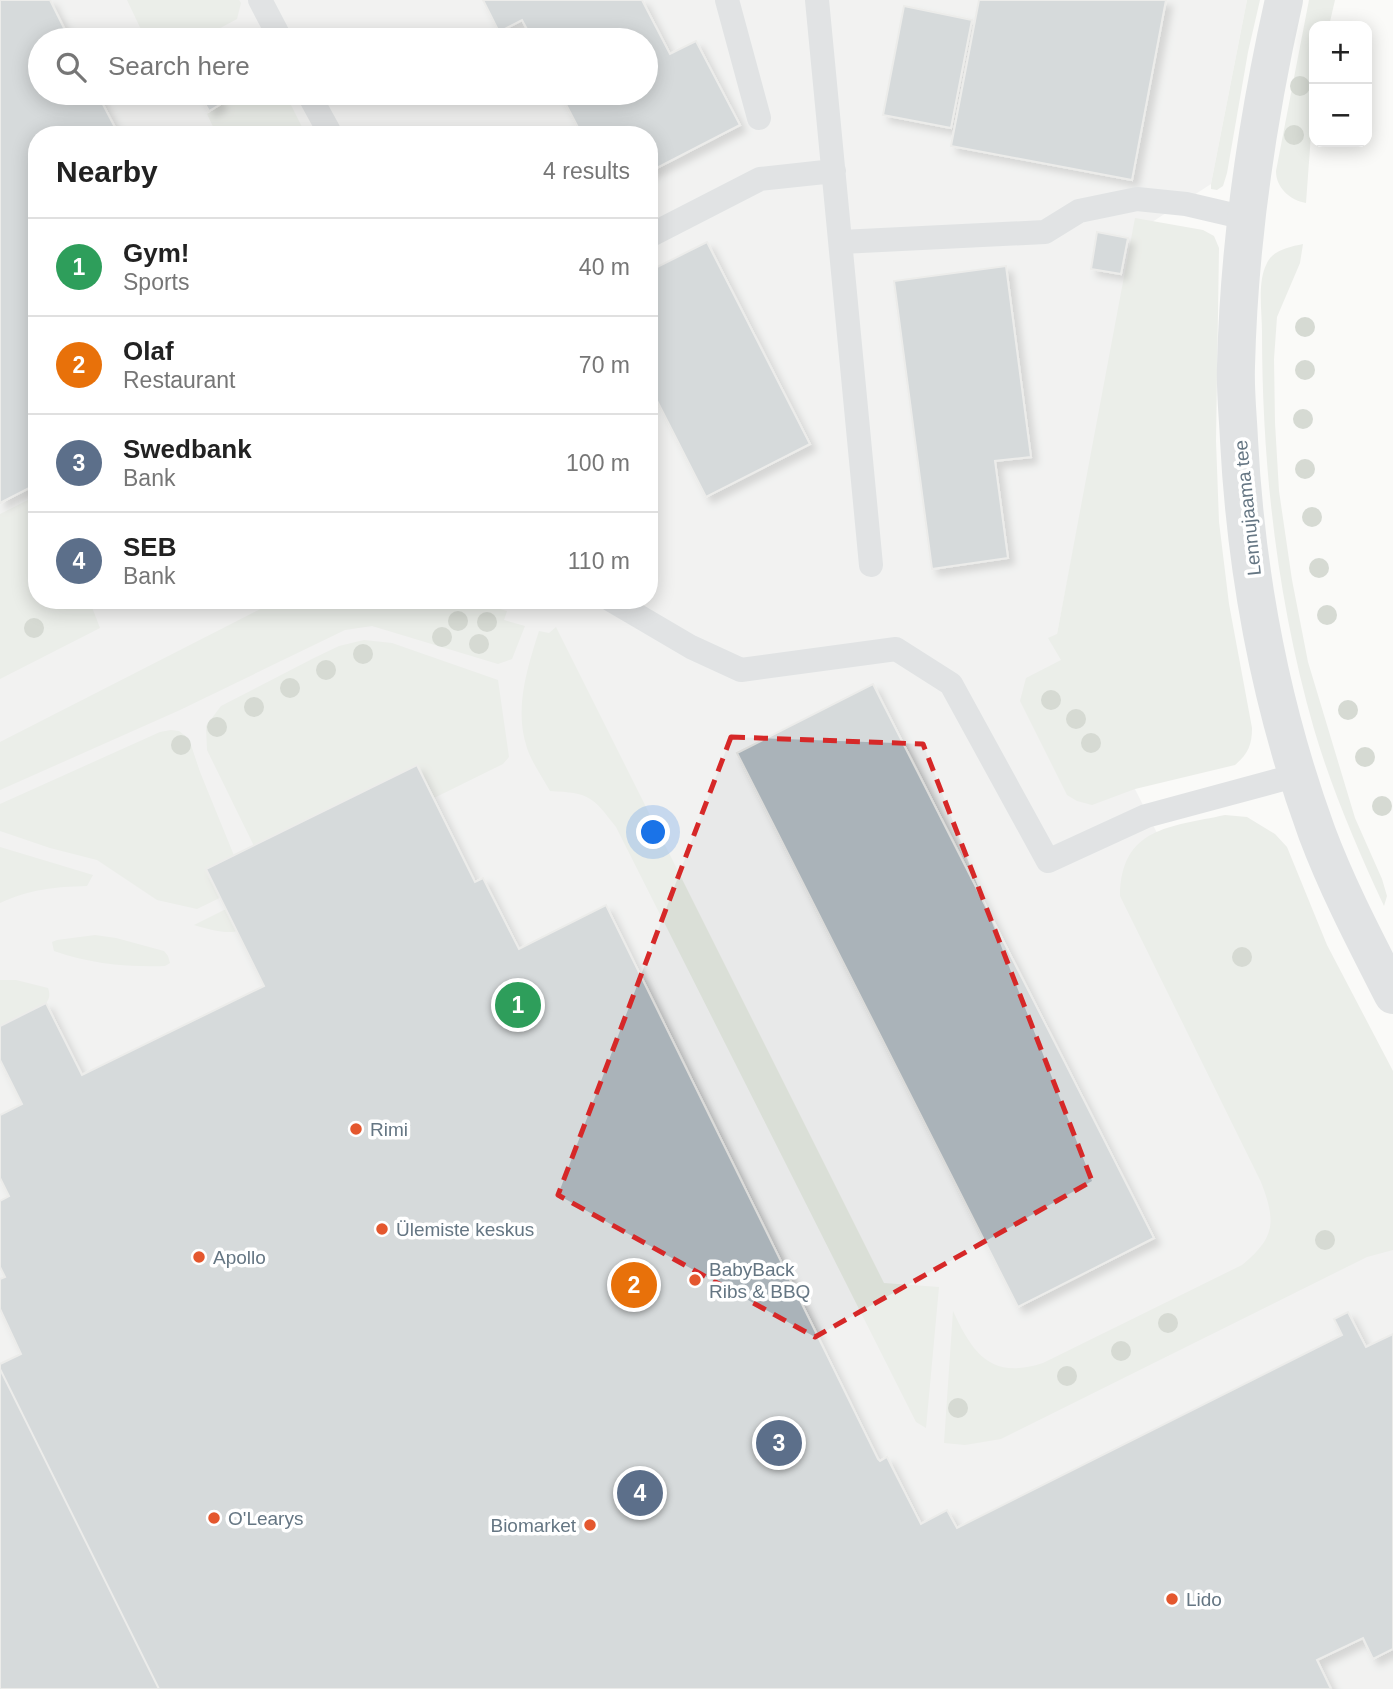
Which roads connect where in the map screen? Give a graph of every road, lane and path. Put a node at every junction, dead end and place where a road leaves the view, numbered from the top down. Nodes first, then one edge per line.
1 (260, 0) edge
2 (727, 0) edge
3 (817, 0) edge
4 (1284, 0) edge
5 (275, 28) edge
6 (315, 105) edge
7 (759, 118) dead end
8 (326, 126) edge
9 (834, 171) junction
10 (1245, 218) junction
11 (658, 231) edge
12 (841, 242) junction
13 (871, 565) dead end
14 (627, 609) edge
15 (1298, 775) junction
16 (1393, 995) edge

1 - 5 lane
2 - 7 lane
3 - 9 lane
4 - 10 street, Lennujaama tee
6 - 8 lane
9 - 11 lane
9 - 12 lane
10 - 12 lane
10 - 15 street, Lennujaama tee
12 - 13 lane
14 - 15 lane
15 - 16 street, Lennujaama tee

